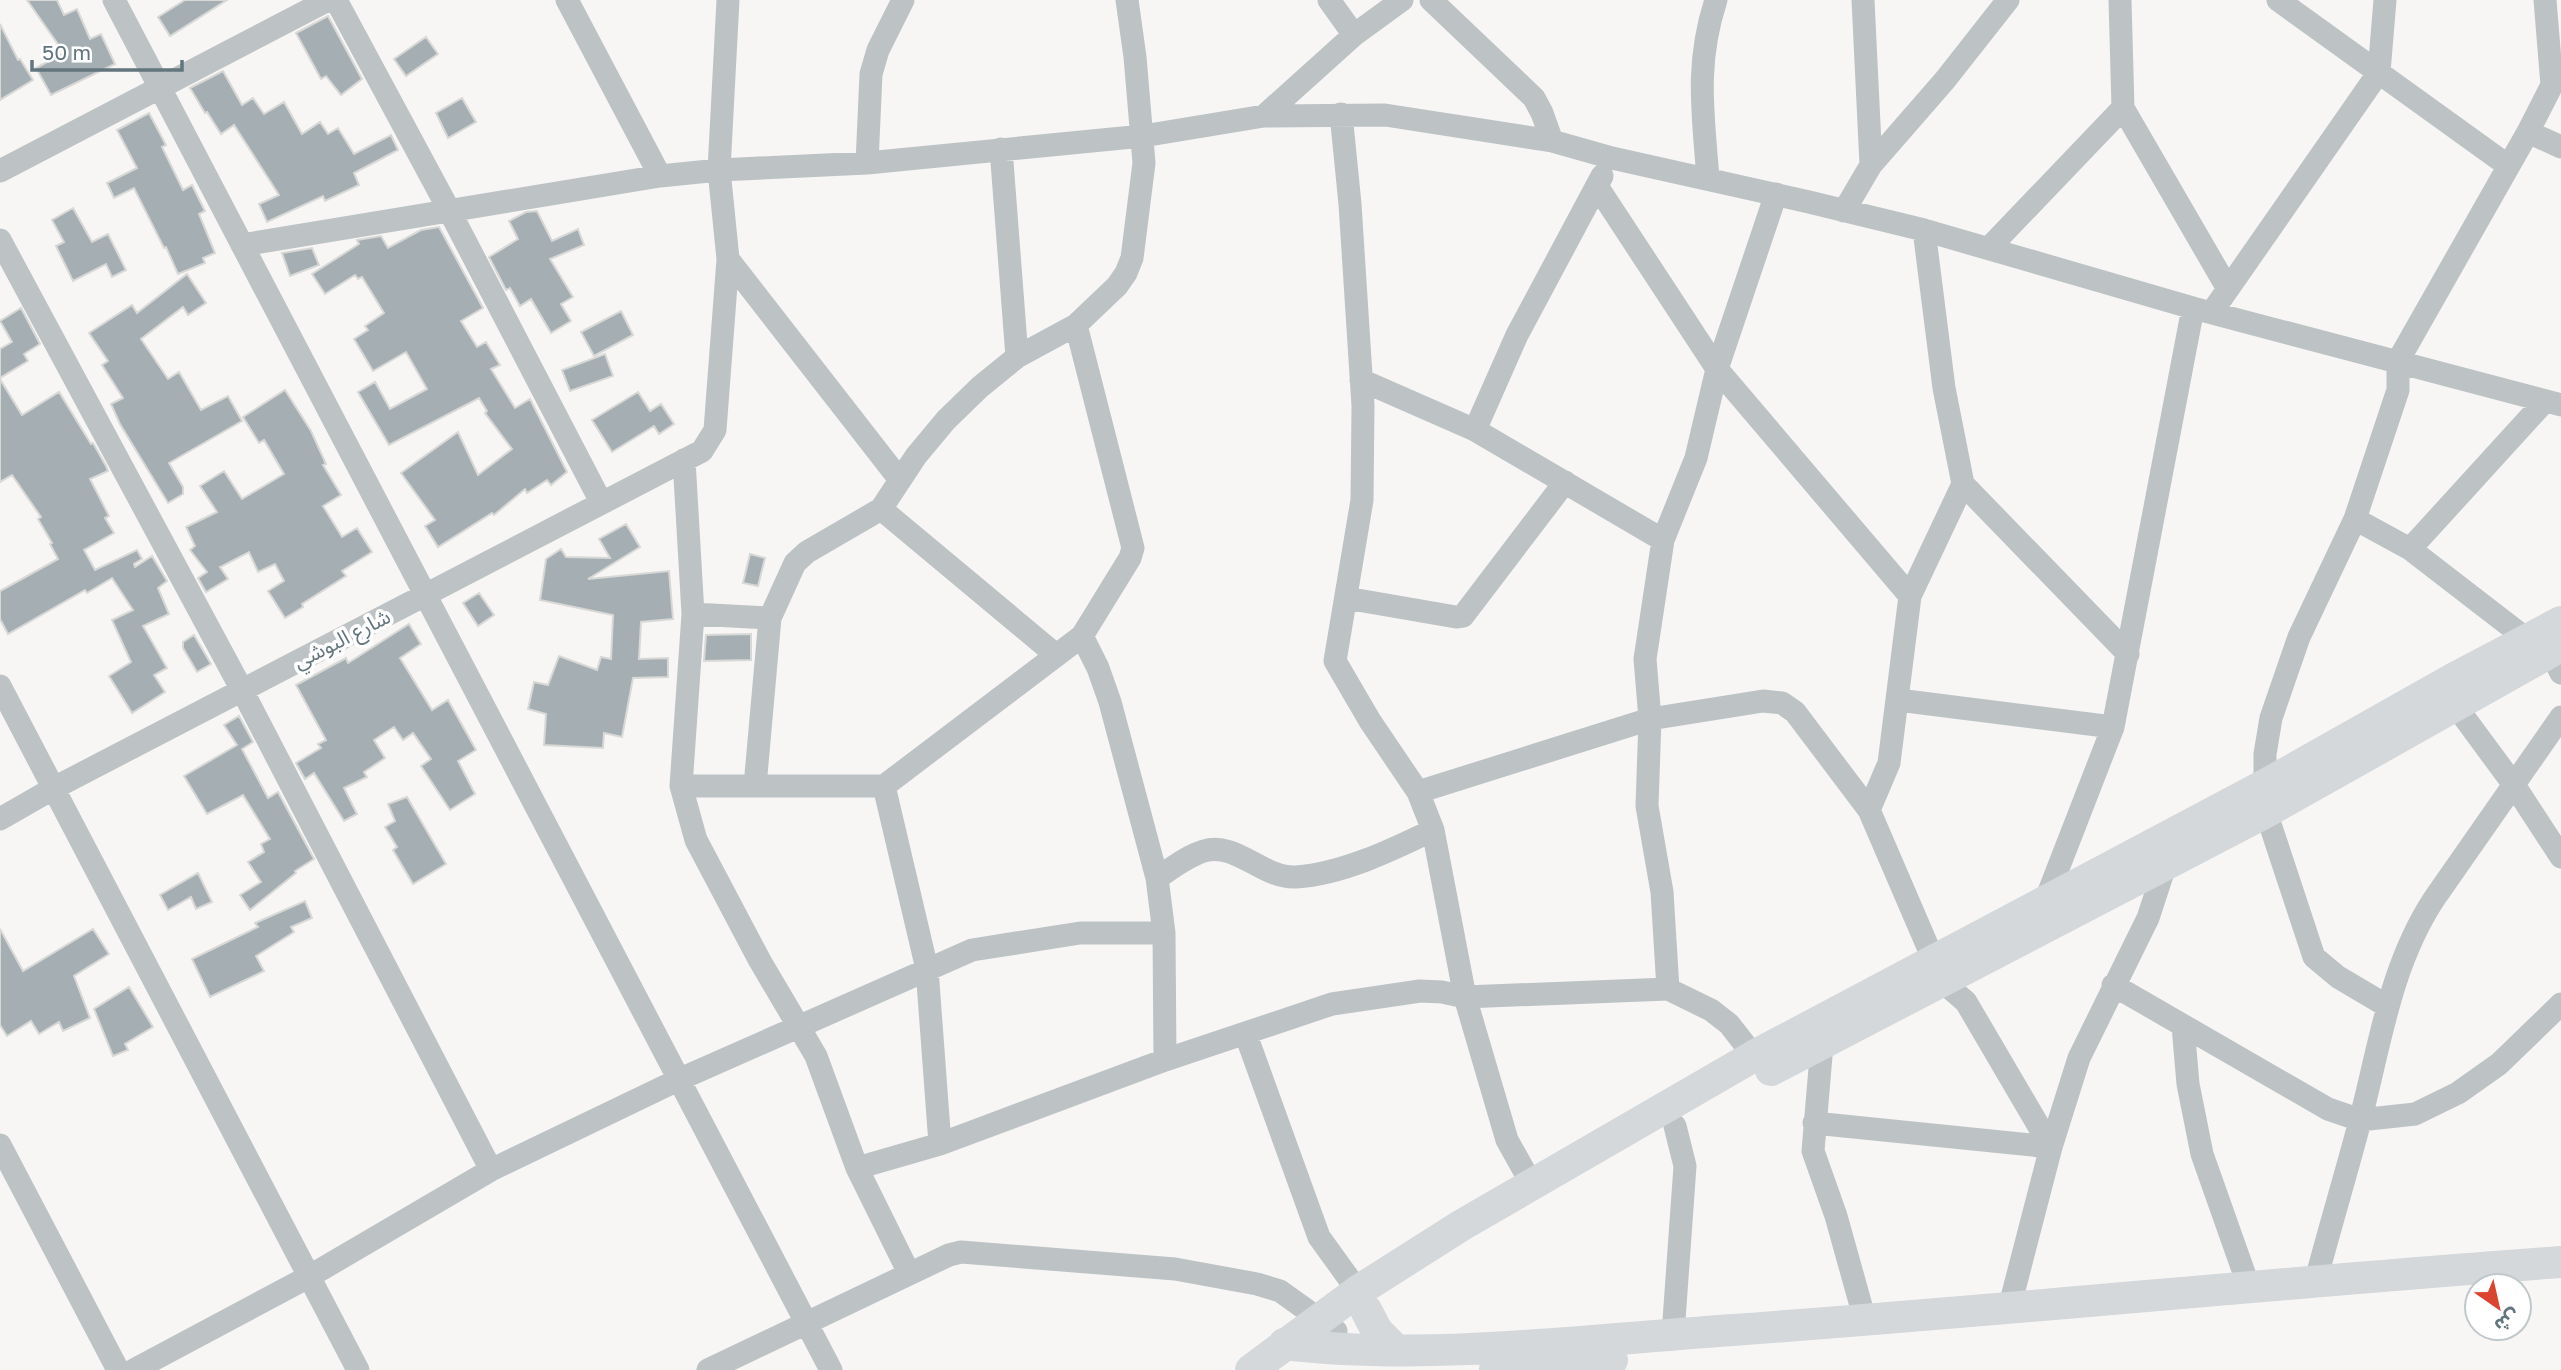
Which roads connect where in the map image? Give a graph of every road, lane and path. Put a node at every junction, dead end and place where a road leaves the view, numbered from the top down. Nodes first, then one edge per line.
1 (114, 0) edge
2 (328, 0) edge
3 (336, 0) edge
4 (568, 0) edge
5 (729, 0) edge
6 (903, 0) edge
7 (1126, 0) edge
8 (1329, 0) edge
9 (1402, 0) edge
10 (1431, 0) edge
11 (1716, 0) edge
12 (1863, 0) edge
13 (2008, 0) edge
14 (2120, 0) edge
15 (2278, 0) edge
16 (2385, 0) edge
17 (2550, 4) edge
18 (1354, 35) junction
19 (2379, 72) junction
20 (160, 87) junction
21 (2556, 87) edge
22 (2123, 108) junction
23 (1341, 114) junction
24 (1264, 116) junction
25 (2528, 132) junction
26 (1143, 136) junction
27 (1552, 141) junction
28 (2561, 147) edge
29 (1001, 149) junction
30 (1612, 158) junction
31 (867, 163) junction
32 (1871, 165) junction
33 (2508, 165) junction
34 (719, 170) junction
35 (0, 171) edge
36 (660, 176) junction
37 (1708, 178) junction
38 (1597, 186) junction
39 (1776, 194) junction
40 (449, 210) junction
41 (1844, 211) junction
42 (1924, 230) junction
43 (0, 240) edge
44 (242, 245) junction
45 (1989, 248) junction
46 (728, 258) junction
47 (2228, 289) junction
48 (2202, 310) junction
49 (1076, 325) junction
50 (1017, 357) junction
51 (2398, 361) junction
52 (1717, 369) junction
53 (1361, 380) junction
54 (2553, 403) edge
55 (1475, 430) junction
56 (684, 460) junction
57 (900, 481) junction
58 (1565, 482) junction
59 (1963, 484) junction
60 (601, 502) junction
61 (881, 509) junction
62 (2355, 519) junction
63 (1663, 540) junction
64 (2410, 550) junction
65 (425, 596) junction
66 (1910, 596) junction
67 (1346, 598) junction
68 (694, 614) junction
69 (770, 618) junction
70 (2561, 622) edge
71 (1082, 636) junction
72 (2550, 653) edge
73 (2128, 654) junction
74 (1056, 655) junction
75 (0, 686) edge
76 (242, 690) junction
77 (1898, 699) junction
78 (2455, 705) junction
79 (2561, 717) edge
80 (1650, 719) junction
81 (2113, 727) junction
82 (2514, 785) junction
83 (681, 786) junction
84 (755, 786) junction
85 (884, 786) junction
86 (54, 788) junction
87 (1418, 792) junction
88 (2265, 799) junction
89 (1869, 810) junction
90 (0, 819) edge
91 (1433, 830) junction
92 (2561, 858) edge
93 (2166, 863) junction
94 (1157, 878) junction
95 (2045, 902) junction
96 (1164, 933) junction
97 (927, 969) junction
98 (1938, 971) junction
99 (2113, 985) junction
100 (1668, 989) junction
101 (1465, 997) junction
102 (2561, 1004) edge
103 (2387, 1006) junction
104 (799, 1025) junction
105 (2183, 1026) junction
106 (1246, 1035) junction
107 (1822, 1044) junction
108 (1754, 1056) junction
109 (1166, 1060) junction
110 (678, 1080) junction
111 (2360, 1120) junction
112 (1814, 1123) junction
113 (1675, 1126) junction
114 (940, 1144) junction
115 (0, 1145) edge
116 (2051, 1147) junction
117 (857, 1168) junction
118 (491, 1170) junction
119 (1531, 1183) junction
120 (2561, 1262) edge
121 (909, 1273) junction
122 (310, 1276) junction
123 (2316, 1280) junction
124 (2561, 1280) edge
125 (2533, 1282) edge
126 (2249, 1287) junction
127 (2463, 1288) edge
128 (1362, 1300) junction
129 (2010, 1309) junction
130 (1866, 1320) junction
131 (807, 1321) junction
132 (1673, 1334) junction
133 (1307, 1342) edge
134 (1395, 1349) junction
135 (118, 1370) edge
136 (134, 1370) edge
137 (358, 1370) edge
138 (708, 1370) edge
139 (831, 1370) edge
140 (1251, 1370) edge
141 (1495, 1370) edge

1 - 20 street
2 - 20 street
3 - 40 street
4 - 36 street
5 - 34 street, شارع البوشي
6 - 31 street
7 - 26 street
8 - 18 street
9 - 18 street
10 - 27 street
11 - 37 street
12 - 32 street
13 - 32 street
14 - 22 street
15 - 19 street
16 - 19 street
17 - 21 street
18 - 24 street
19 - 33 street
19 - 47 street
20 - 35 street
20 - 44 street
21 - 25 street
22 - 45 street
22 - 47 street
23 - 24 street
23 - 27 street
23 - 53 street
24 - 26 street
25 - 28 street
25 - 33 street
26 - 29 street
26 - 49 street
27 - 30 street
29 - 31 street
29 - 50 street
30 - 37 street
30 - 38 street
31 - 34 street
32 - 41 street
33 - 51 street
34 - 36 street
34 - 46 street, شارع البوشي
36 - 40 street
37 - 39 street
38 - 52 street
38 - 55 street
39 - 41 street
39 - 52 street
40 - 44 street
40 - 60 street
41 - 42 street
42 - 45 street
42 - 59 street
43 - 76 street
44 - 65 street
45 - 48 street
46 - 56 street, شارع البوشي
46 - 57 street
47 - 48 street
48 - 51 street
48 - 73 street
49 - 50 street
49 - 71 street
50 - 57 street
51 - 54 street
51 - 62 street
52 - 63 street
52 - 66 street
53 - 55 street
53 - 67 street
54 - 64 street
55 - 58 street
56 - 60 street, شارع البوشي
56 - 68 street
57 - 61 street
58 - 63 street
58 - 67 street
59 - 66 street
59 - 73 street
60 - 65 street, شارع البوشي
61 - 69 street
61 - 74 street
62 - 64 street
62 - 88 street
63 - 80 street
64 - 72 street
65 - 76 street, شارع البوشي
65 - 110 street
66 - 77 street
67 - 87 street
68 - 69 street
68 - 83 street
69 - 84 street
70 - 72 main road
71 - 74 street
71 - 94 street
72 - 78 main road
72 - 88 main road
73 - 81 street
74 - 85 street
75 - 86 street
76 - 86 street, شارع البوشي
76 - 118 street
77 - 81 street
77 - 89 street
78 - 82 street
78 - 88 main road
79 - 82 street
80 - 87 street
80 - 89 street
80 - 100 street
81 - 95 street
82 - 92 street
82 - 103 street
83 - 84 street
83 - 104 street
84 - 85 street
85 - 97 street
86 - 90 street, شارع البوشي
86 - 122 street
87 - 91 street
88 - 93 main road
88 - 95 main road
88 - 103 street
89 - 98 street
91 - 94 street
91 - 101 street
93 - 98 main road
93 - 99 street
94 - 96 street
95 - 98 main road
96 - 97 street
96 - 109 street
97 - 104 street
97 - 114 street
98 - 107 main road
98 - 108 main road
98 - 116 street
99 - 105 street
99 - 116 street
100 - 101 street
100 - 108 street
101 - 106 street
101 - 119 street
102 - 111 street
103 - 111 street
104 - 110 street
104 - 117 street
105 - 111 street
105 - 126 street
106 - 109 street
106 - 128 street
107 - 112 street
107 - 113 main road
108 - 119 main road
109 - 114 street
110 - 118 street
110 - 131 street
111 - 123 street
112 - 116 street
112 - 130 street
113 - 128 main road
113 - 132 street
114 - 117 street
115 - 135 street
116 - 129 street
117 - 121 street
118 - 122 street
119 - 128 main road
120 - 123 main road
121 - 131 street
121 - 133 street
122 - 136 street
122 - 137 street
123 - 126 main road
124 - 125 main road
126 - 129 main road
127 - 141 main road
128 - 133 main road
128 - 134 main road
129 - 130 main road
130 - 132 main road
131 - 138 street
131 - 139 street
132 - 134 main road
133 - 134 main road
133 - 140 main road

